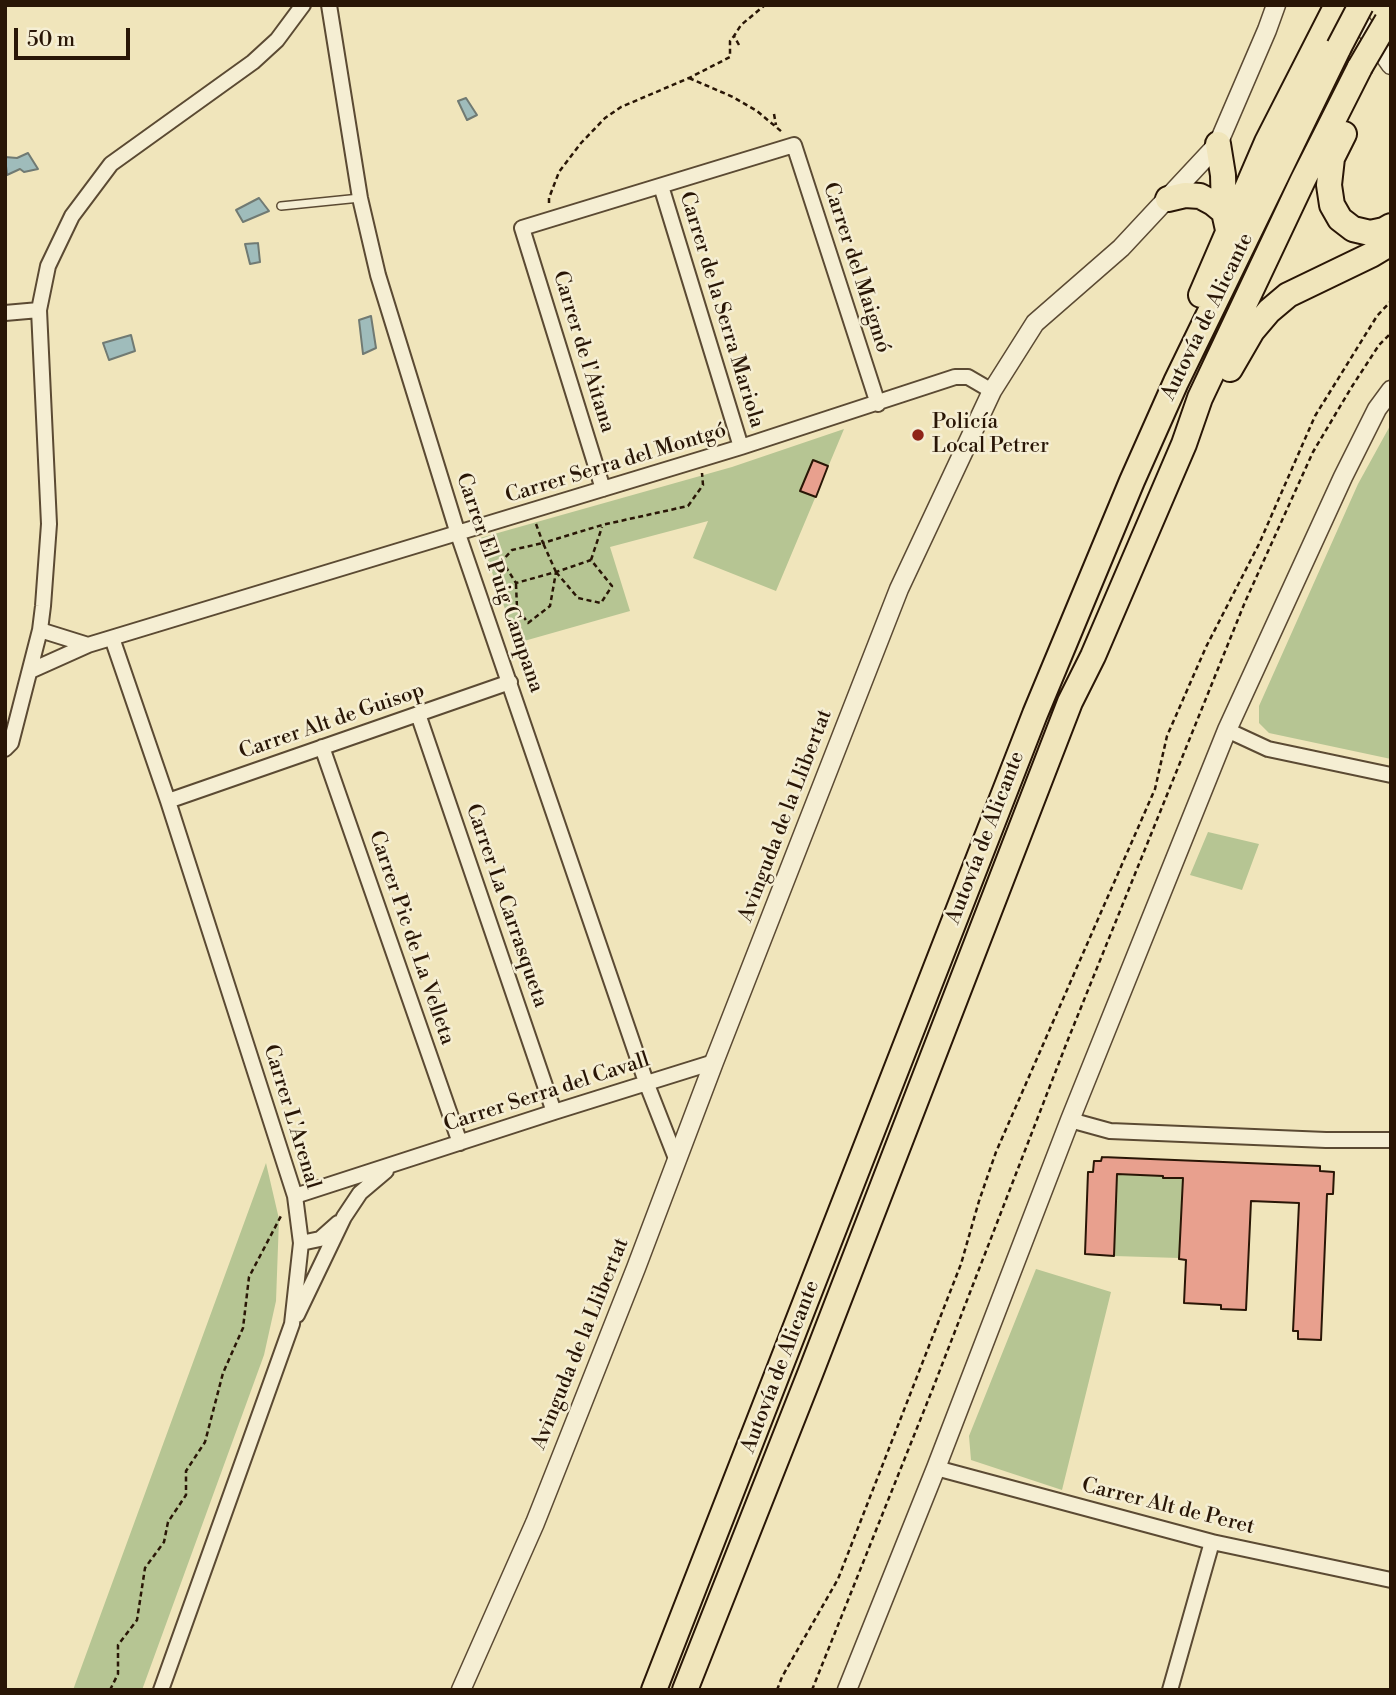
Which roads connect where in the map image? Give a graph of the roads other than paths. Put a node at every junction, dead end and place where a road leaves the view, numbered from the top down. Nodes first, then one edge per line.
1 (303, 5) edge
2 (329, 5) edge
3 (1276, 5) edge
4 (1290, 5) edge
5 (1337, 5) edge
6 (1350, 5) edge
7 (1361, 5) edge
8 (1389, 26) edge
9 (1267, 30) junction
10 (1331, 40) junction
11 (1374, 71) edge
12 (1218, 144) junction
13 (662, 186) junction
14 (360, 198) junction
15 (1168, 199) junction
16 (281, 206) dead end
17 (1226, 222) junction
18 (1391, 226) edge
19 (1391, 243) edge
20 (39, 310) junction
21 (5, 313) edge
22 (1176, 382) junction
23 (1391, 390) edge
24 (992, 391) junction
25 (878, 404) junction
26 (1184, 444) junction
27 (741, 447) junction
28 (603, 489) junction
29 (458, 534) junction
30 (40, 630) junction
31 (112, 638) junction
32 (88, 645) junction
33 (30, 671) junction
34 (510, 682) junction
35 (418, 714) junction
36 (1227, 730) junction
37 (322, 747) junction
38 (5, 749) edge
39 (1391, 775) edge
40 (168, 802) junction
41 (714, 1062) junction
42 (646, 1082) junction
43 (554, 1112) junction
44 (1070, 1120) junction
45 (1391, 1140) edge
46 (460, 1143) junction
47 (677, 1161) junction
48 (393, 1165) junction
49 (295, 1196) junction
50 (344, 1217) junction
51 (301, 1243) junction
52 (292, 1324) junction
53 (936, 1468) junction
54 (1212, 1542) junction
55 (1391, 1580) edge
56 (161, 1690) edge
57 (461, 1690) edge
58 (654, 1690) edge
59 (685, 1690) edge
60 (847, 1690) edge
61 (1170, 1690) edge

1 - 20 street
2 - 14 street, Carrer El Puig Campana
3 - 9 street, Avinguda de la Llibertat
4 - 9 street, Avinguda de la Llibertat
5 - 10 highway
6 - 11 street
7 - 10 highway, Autovía de Alicante, bridge
8 - 11 highway, Autovía de Alicante, bridge
9 - 12 street, Avinguda de la Llibertat
10 - 17 highway
10 - 22 highway, Autovía de Alicante
11 - 18 highway
11 - 26 highway, Autovía de Alicante
12 - 15 street, Avinguda de la Llibertat
12 - 17 highway
13 - 25 street, Carrer del Maigmó
13 - 27 street, Carrer de la Serra Mariola
13 - 28 street, Carrer de l'Aitana
14 - 16 lane
14 - 29 street, Carrer El Puig Campana
15 - 17 highway
15 - 24 street, Avinguda de la Llibertat
17 - 22 highway
19 - 26 highway
20 - 21 street
20 - 30 street
22 - 58 highway, Autovía de Alicante
23 - 36 street
24 - 25 street, Carrer Serra del Montgó
24 - 41 street, Avinguda de la Llibertat
25 - 27 street, Carrer Serra del Montgó
26 - 59 highway, Autovía de Alicante
27 - 28 street, Carrer Serra del Montgó
28 - 29 street, Carrer Serra del Montgó
29 - 31 street, Carrer Serra del Montgó
29 - 34 street, Carrer El Puig Campana
30 - 32 street
30 - 33 street
31 - 32 street, Carrer Serra del Montgó
31 - 40 street, Carrer L'Arenal
32 - 33 street, Carrer Serra del Montgó
33 - 38 street
34 - 35 street, Carrer Alt de Guisop
34 - 42 street, Carrer El Puig Campana
35 - 37 street, Carrer Alt de Guisop
35 - 43 street, Carrer La Carrasqueta
36 - 39 street
36 - 44 street
37 - 40 street, Carrer Alt de Guisop
37 - 46 street, Carrer Pic de La Velleta
40 - 49 street, Carrer L'Arenal
41 - 42 street, Carrer Serra del Cavall
41 - 47 street, Avinguda de la Llibertat
42 - 43 street, Carrer Serra del Cavall
42 - 47 street, Carrer El Puig Campana
43 - 46 street, Carrer Serra del Cavall
44 - 45 street
44 - 53 street
46 - 48 street, Carrer Serra del Cavall
47 - 57 street, Avinguda de la Llibertat
48 - 49 street, Carrer Serra del Cavall
48 - 50 street, Carrer Serra del Cavall
49 - 51 street, Carrer L'Arenal
50 - 51 street, Carrer Serra del Cavall
50 - 52 street, Carrer Serra del Cavall
51 - 52 street, Carrer L'Arenal
52 - 56 street, Carrer L'Arenal
53 - 54 street, Carrer Alt de Peret
53 - 60 street
54 - 55 street, Carrer Alt de Peret
54 - 61 street

